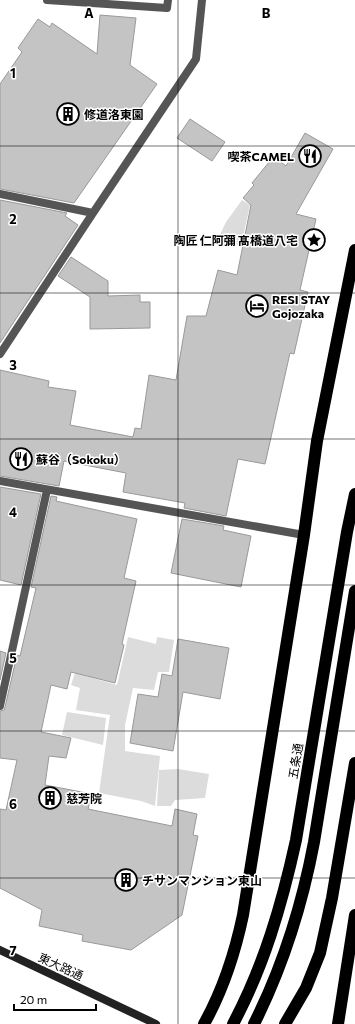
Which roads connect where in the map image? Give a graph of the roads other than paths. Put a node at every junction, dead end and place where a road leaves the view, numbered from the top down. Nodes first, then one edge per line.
1 (47, 0) edge
2 (168, 0) edge
3 (202, 0) edge
4 (0, 194) edge
5 (93, 214) junction
6 (355, 250) edge
7 (0, 354) edge
8 (0, 481) edge
9 (48, 490) junction
10 (355, 494) edge
11 (304, 536) junction
12 (355, 591) edge
13 (0, 706) edge
14 (355, 763) edge
15 (355, 915) edge
16 (0, 950) edge
17 (156, 1024) edge
18 (204, 1024) edge
19 (233, 1024) edge
20 (254, 1024) edge
21 (285, 1024) edge
22 (338, 1024) edge

1 - 2 street
3 - 5 street
4 - 5 street
5 - 7 street
6 - 11 highway
8 - 9 street
9 - 11 street
9 - 13 street
10 - 19 highway, 五条通
11 - 18 highway
12 - 20 highway
14 - 21 highway
15 - 22 highway
16 - 17 main road, 東大路通

